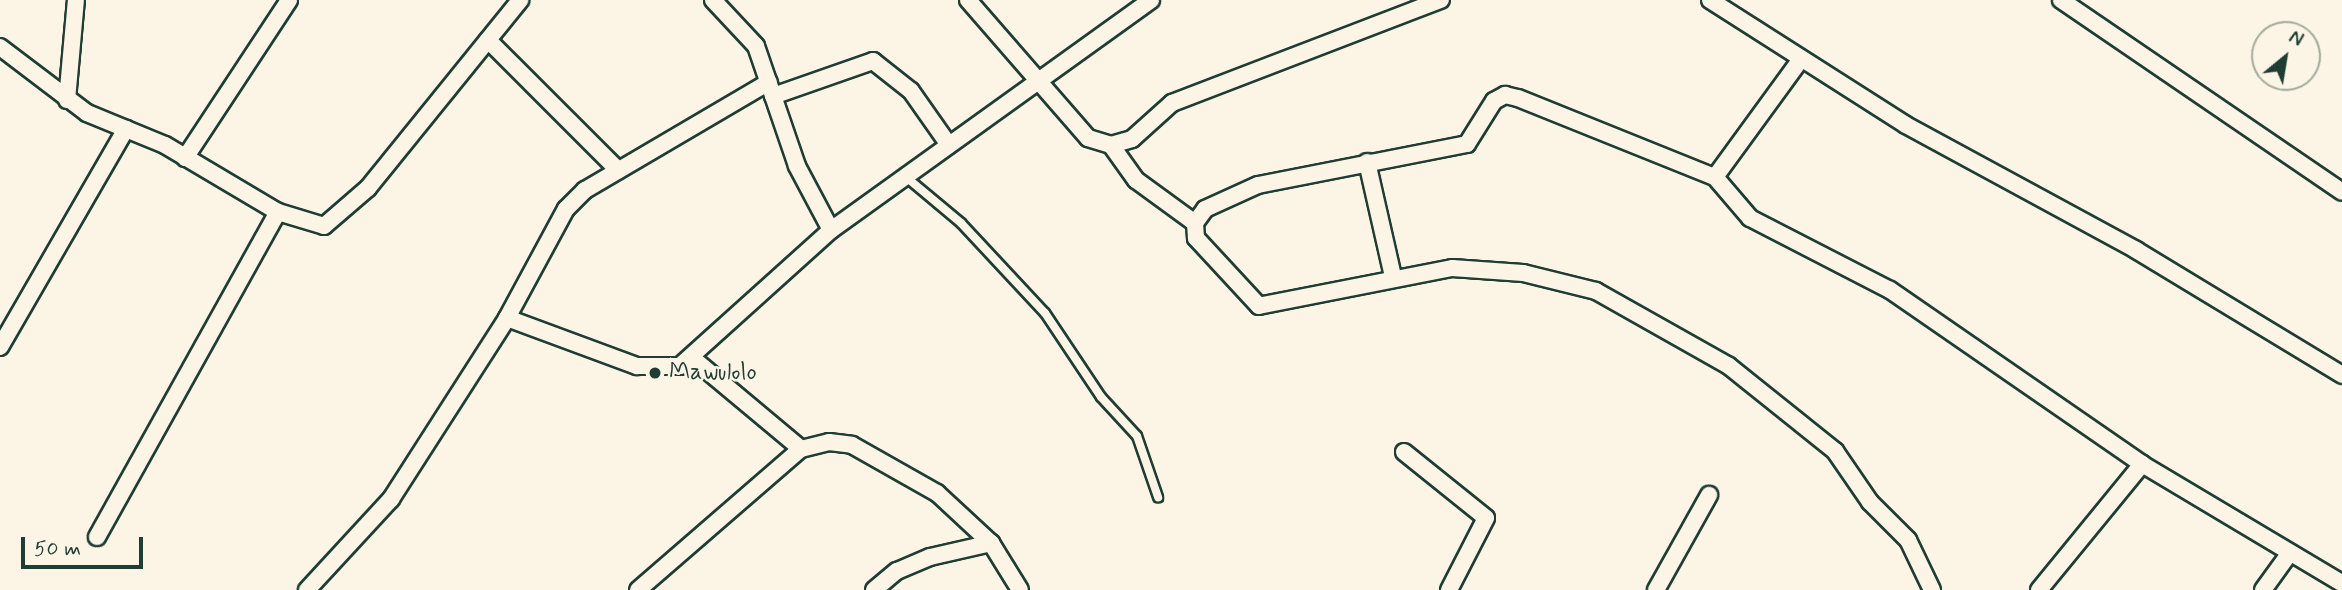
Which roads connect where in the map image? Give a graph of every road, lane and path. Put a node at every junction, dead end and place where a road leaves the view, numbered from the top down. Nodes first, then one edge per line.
1 (76, 0) edge
2 (289, 0) edge
3 (520, 0) edge
4 (713, 0) edge
5 (968, 0) edge
6 (1151, 0) edge
7 (1441, 0) edge
8 (1710, 0) edge
9 (2061, 0) edge
10 (488, 40) junction
11 (0, 47) edge
12 (1801, 59) junction
13 (1037, 79) junction
14 (771, 89) junction
15 (67, 100) junction
16 (126, 129) junction
17 (949, 145) junction
18 (1111, 145) junction
19 (185, 158) junction
20 (1367, 162) junction
21 (618, 170) junction
22 (906, 177) junction
23 (1715, 177) junction
24 (2342, 192) edge
25 (278, 212) junction
26 (1195, 223) junction
27 (831, 230) junction
28 (1393, 276) junction
29 (507, 318) junction
30 (0, 346) edge
31 (691, 357) junction
32 (2342, 375) edge
33 (801, 449) junction
34 (1404, 452) dead end
35 (2142, 464) junction
36 (1709, 495) dead end
37 (1158, 497) dead end
38 (97, 537) dead end
39 (991, 544) junction
40 (2289, 554) junction
41 (2342, 583) edge
42 (307, 590) edge
43 (638, 590) edge
44 (874, 590) edge
45 (1020, 590) edge
46 (1449, 590) edge
47 (1656, 590) edge
48 (1932, 590) edge
49 (2039, 590) edge
50 (2263, 590) edge

1 - 15 street
2 - 19 street
3 - 10 street
4 - 14 street
5 - 13 street
6 - 13 street
7 - 18 street
8 - 12 street
9 - 24 street
10 - 21 street
10 - 25 street
11 - 15 street
12 - 23 street
12 - 32 street
13 - 17 street
13 - 18 street
14 - 17 street
14 - 21 street
14 - 27 street
15 - 16 street
16 - 19 street
16 - 30 street
17 - 22 street
18 - 26 street
19 - 25 street
20 - 23 street
20 - 26 street
20 - 28 street
21 - 29 street
22 - 27 street
22 - 37 lane
23 - 35 street
25 - 38 street
26 - 28 street
27 - 31 street
28 - 48 street
29 - 31 street
29 - 42 street
31 - 33 street
33 - 39 street
33 - 43 street
34 - 46 street
35 - 40 street
35 - 49 street
36 - 47 street
39 - 44 street
39 - 45 street
40 - 41 street
40 - 50 street

